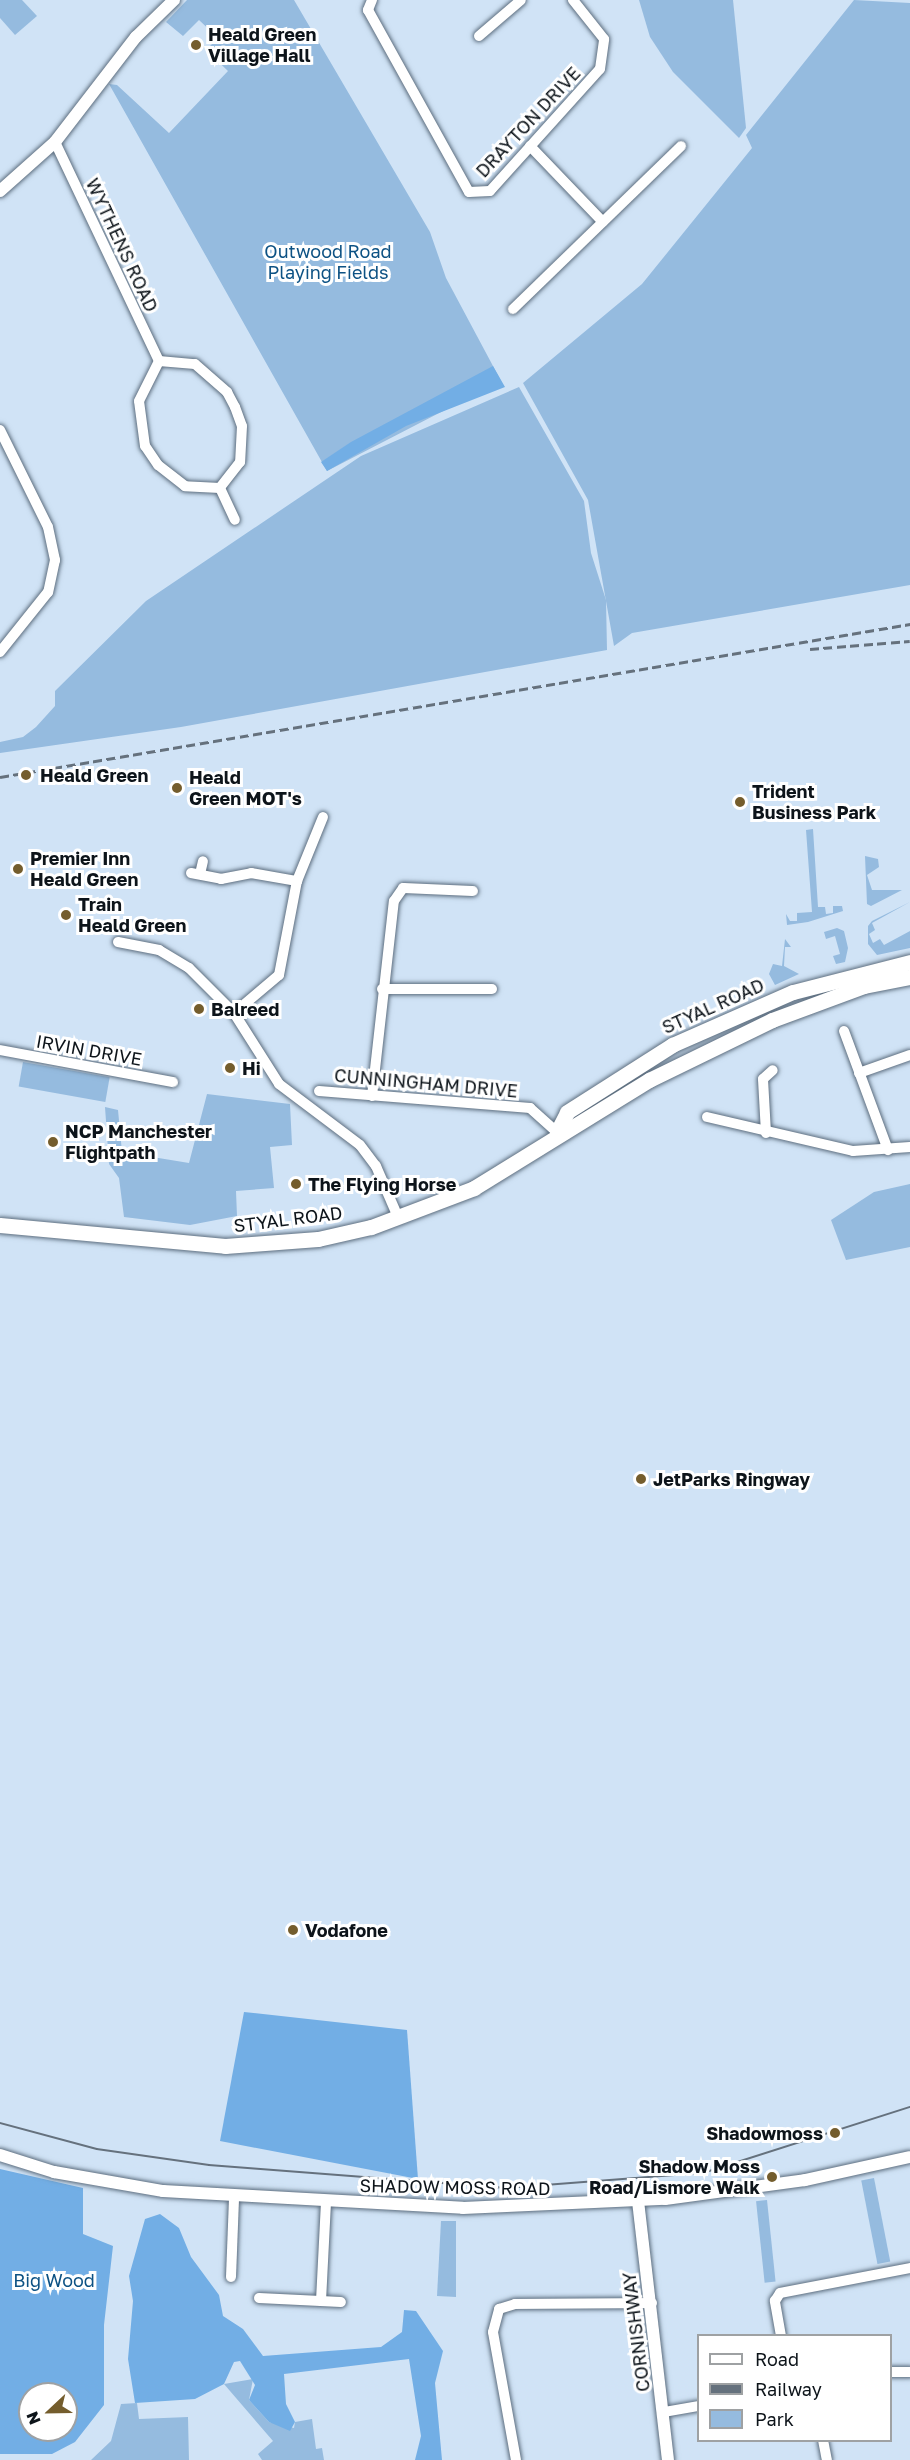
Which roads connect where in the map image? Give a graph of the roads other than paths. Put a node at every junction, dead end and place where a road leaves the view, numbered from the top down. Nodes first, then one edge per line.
1 (174, 0) edge
2 (372, 0) edge
3 (521, 0) edge
4 (573, 0) edge
5 (479, 36) dead end
6 (55, 142) junction
7 (530, 146) junction
8 (681, 146) dead end
9 (0, 191) edge
10 (603, 222) junction
11 (513, 309) dead end
12 (159, 361) junction
13 (0, 430) edge
14 (220, 488) junction
15 (235, 520) dead end
16 (0, 652) edge
17 (323, 817) dead end
18 (202, 861) dead end
19 (297, 881) junction
20 (473, 891) dead end
21 (118, 942) dead end
22 (910, 962) edge
23 (910, 977) edge
24 (382, 989) junction
25 (492, 989) dead end
26 (234, 1013) junction
27 (844, 1031) dead end
28 (0, 1050) edge
29 (910, 1055) edge
30 (772, 1070) dead end
31 (859, 1073) junction
32 (173, 1082) dead end
33 (319, 1091) dead end
34 (372, 1095) junction
35 (706, 1117) dead end
36 (557, 1132) junction
37 (766, 1133) junction
38 (910, 1147) edge
39 (888, 1150) junction
40 (398, 1217) junction
41 (0, 1225) edge
42 (0, 2155) edge
43 (910, 2157) edge
44 (234, 2198) junction
45 (638, 2201) junction
46 (326, 2203) junction
47 (910, 2268) edge
48 (231, 2277) dead end
49 (259, 2298) dead end
50 (321, 2301) junction
51 (341, 2302) dead end
52 (652, 2304) junction
53 (781, 2334) edge
54 (892, 2372) edge
55 (910, 2372) edge
56 (697, 2406) edge
57 (664, 2412) junction
58 (823, 2442) edge
59 (516, 2460) edge
60 (668, 2460) edge
61 (827, 2460) edge

1 - 6 street
2 - 7 street, DRAYTON DRIVE
3 - 5 street
4 - 7 street, DRAYTON DRIVE
6 - 9 street
6 - 12 street, WYTHENS ROAD
7 - 10 street
8 - 10 street
10 - 11 street
12 - 14 street
12 - 14 street
13 - 16 street
14 - 15 street
17 - 19 street
18 - 19 street
19 - 26 street
20 - 24 street
21 - 26 street
22 - 36 main road, STYAL ROAD
23 - 36 main road, STYAL ROAD
24 - 25 street
24 - 34 street
26 - 40 street
27 - 31 street
28 - 32 street, IRVIN DRIVE
29 - 31 street
30 - 37 street
31 - 39 street
33 - 34 street, CUNNINGHAM DRIVE
34 - 36 street, CUNNINGHAM DRIVE
35 - 37 street
36 - 40 main road, STYAL ROAD
37 - 39 street
38 - 39 street
40 - 41 main road, STYAL ROAD
42 - 44 street, SHADOW MOSS ROAD
43 - 45 street, SHADOW MOSS ROAD
44 - 46 street, SHADOW MOSS ROAD
44 - 48 street
45 - 46 street, SHADOW MOSS ROAD
45 - 52 street, CORNISHWAY
46 - 50 street
47 - 53 street
49 - 50 street
50 - 51 street
52 - 57 street, CORNISHWAY
52 - 59 street
54 - 55 street
56 - 57 street
57 - 60 street, CORNISHWAY
58 - 61 street

